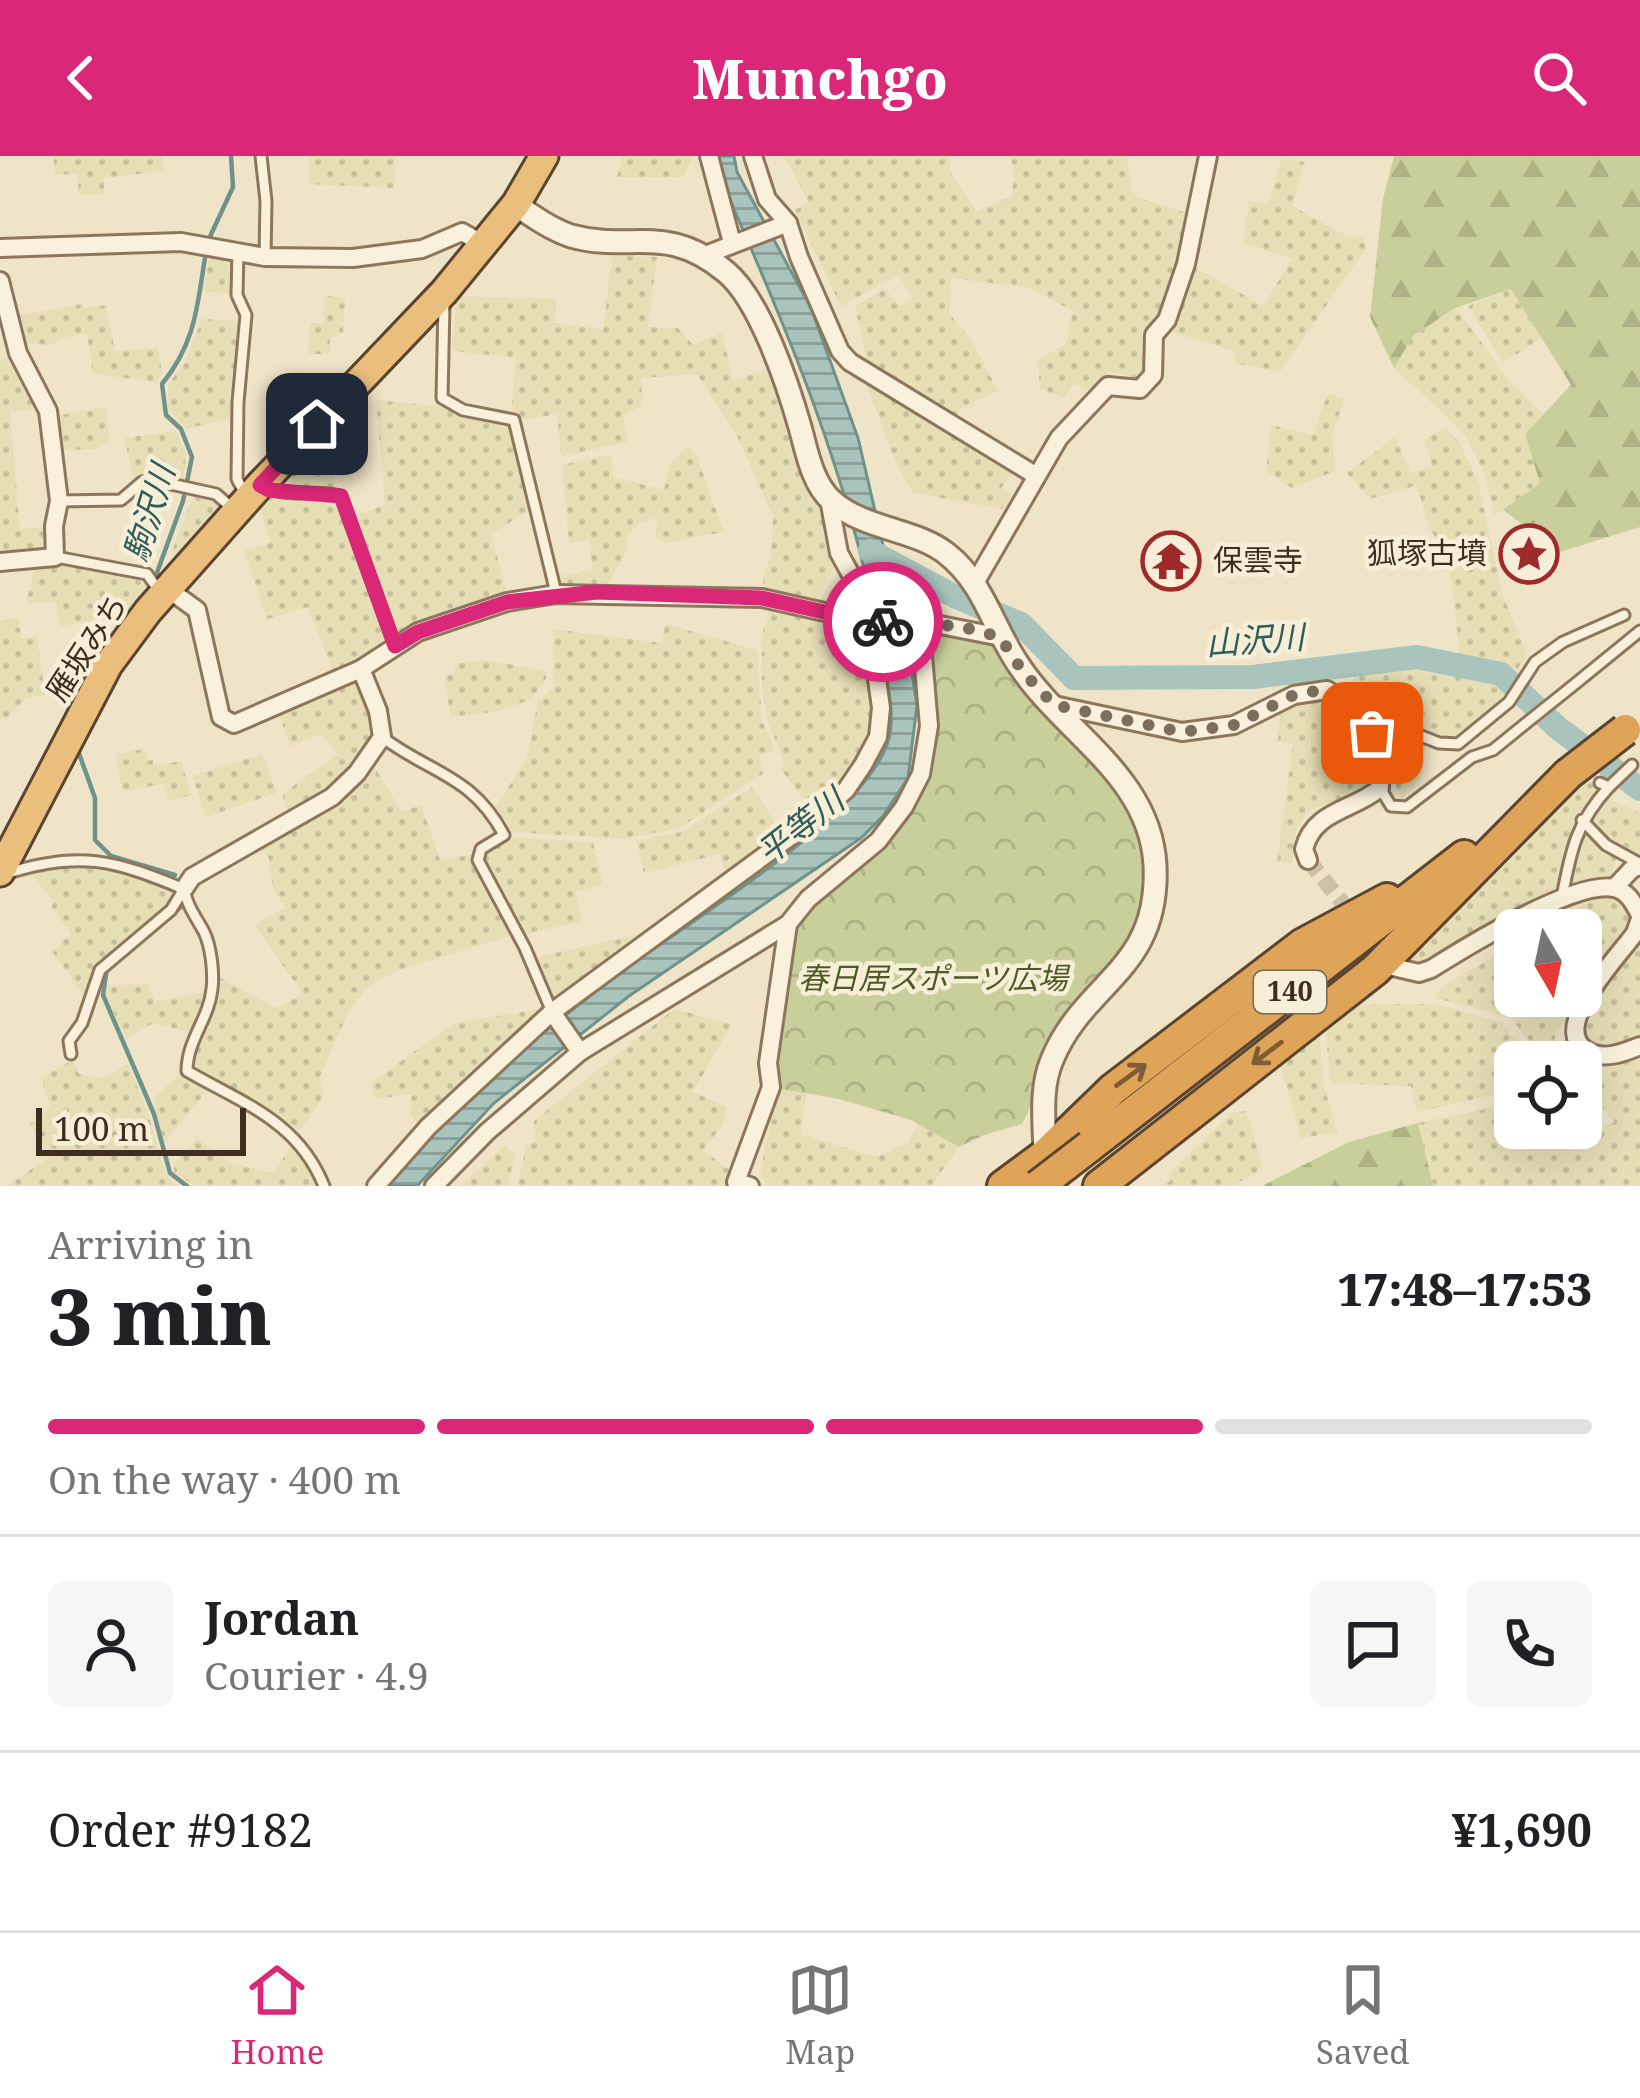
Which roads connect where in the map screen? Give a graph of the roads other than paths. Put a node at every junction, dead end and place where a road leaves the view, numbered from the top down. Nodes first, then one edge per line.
1 (261, 156) edge
2 (544, 156) edge
3 (709, 156) edge
4 (753, 156) edge
5 (1208, 156) edge
6 (517, 204) junction
7 (782, 224) junction
8 (736, 242) junction
9 (485, 245) junction
10 (0, 248) edge
11 (238, 252) junction
12 (703, 256) junction
13 (265, 257) junction
14 (0, 281) edge
15 (444, 292) junction
16 (1035, 475) junction
17 (248, 498) junction
18 (829, 499) junction
19 (59, 502) junction
20 (55, 557) junction
21 (0, 562) edge
22 (157, 584) junction
23 (981, 592) junction
24 (556, 594) junction
25 (1624, 615) dead end
26 (920, 621) junction
27 (869, 622) junction
28 (1640, 631) edge
29 (999, 633) junction
30 (395, 646) junction
31 (361, 669) junction
32 (1054, 705) junction
33 (1354, 710) junction
34 (1633, 724) edge
35 (382, 737) junction
36 (1632, 765) dead end
37 (1568, 774) junction
38 (1380, 788) junction
39 (1582, 820) junction
40 (1489, 837) junction
41 (1308, 860) dead end
42 (1640, 865) edge
43 (0, 874) edge
44 (1614, 888) junction
45 (184, 889) junction
46 (1561, 901) junction
47 (1640, 917) edge
48 (788, 924) junction
49 (1393, 967) dead end
50 (552, 1012) junction
51 (1640, 1046) edge
52 (580, 1052) junction
53 (71, 1054) dead end
54 (1030, 1178) edge
55 (323, 1186) edge
56 (376, 1186) edge
57 (434, 1186) edge
58 (750, 1186) edge
59 (1099, 1186) edge

1 - 13 lane
2 - 6 highway, 雁坂みち
3 - 8 street
4 - 7 street
5 - 16 street
6 - 9 highway, 雁坂みち
6 - 12 street
7 - 8 street
7 - 16 street
8 - 12 street
9 - 13 street
9 - 15 highway, 雁坂みち
10 - 11 street
11 - 13 street
11 - 17 lane
12 - 18 street
14 - 19 street
15 - 17 highway, 雁坂みち
15 - 24 lane
16 - 23 street
17 - 19 lane
17 - 22 highway, 雁坂みち
17 - 30 lane
18 - 23 street
18 - 27 street
19 - 20 street
20 - 21 street
20 - 22 lane
22 - 31 street
22 - 43 highway, 雁坂みち
23 - 29 street
24 - 27 street
24 - 30 street
25 - 33 lane
26 - 27 street
26 - 29 street
26 - 48 street
27 - 50 street
28 - 38 lane, bridge
29 - 32 street
30 - 31 street
31 - 35 street
32 - 33 street
32 - 54 street
33 - 38 street
34 - 37 highway, 140, bridge
35 - 45 street
35 - 50 lane
36 - 39 lane
37 - 40 highway, 140
37 -> 59 highway
38 - 41 street
39 - 42 lane
39 - 46 lane
40 - 54 highway, 140, bridge
54 -> 40 highway
42 - 44 street
43 - 45 lane
44 - 46 street
44 - 47 street
45 - 53 lane
45 - 55 lane
46 - 49 street
47 - 51 street
48 - 52 street
48 - 58 street
50 - 52 street
50 - 56 street
52 - 57 street

